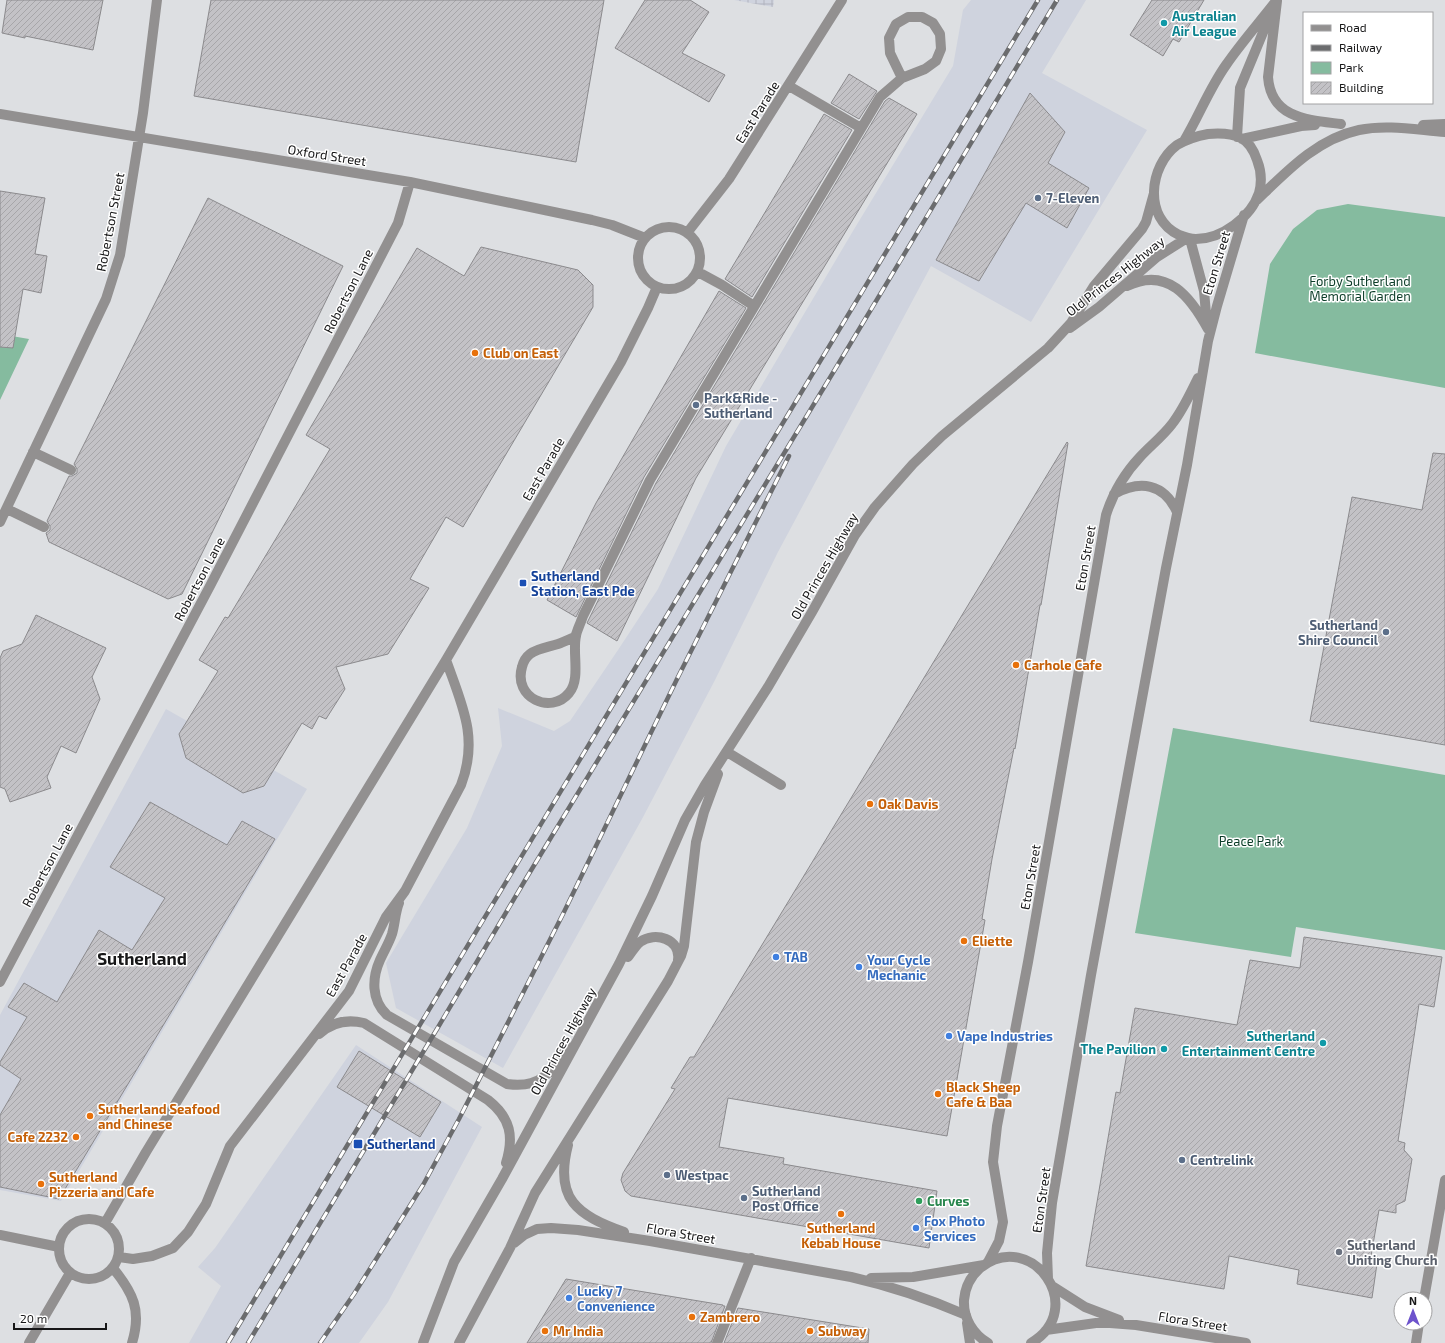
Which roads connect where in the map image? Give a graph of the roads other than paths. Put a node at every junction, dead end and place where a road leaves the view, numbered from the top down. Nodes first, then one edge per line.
1 (157, 0) edge
2 (842, 0) edge
3 (1277, 0) edge
4 (902, 78) junction
5 (789, 86) junction
6 (0, 114) edge
7 (1341, 124) junction
8 (1445, 124) edge
9 (861, 128) junction
10 (1377, 128) junction
11 (1394, 128) junction
12 (1445, 132) edge
13 (139, 137) junction
14 (1240, 138) junction
15 (1184, 141) junction
16 (410, 182) junction
17 (1154, 193) junction
18 (1247, 212) junction
19 (687, 233) junction
20 (645, 238) junction
21 (1188, 238) junction
22 (698, 272) junction
23 (657, 287) junction
24 (1114, 295) junction
25 (754, 306) junction
26 (1208, 329) junction
27 (1060, 335) junction
28 (1208, 342) junction
29 (1202, 369) junction
30 (33, 452) junction
31 (71, 470) dead end
32 (1114, 494) junction
33 (7, 509) junction
34 (1177, 512) junction
35 (0, 522) edge
36 (44, 527) dead end
37 (575, 637) junction
38 (446, 660) junction
39 (727, 752) junction
40 (781, 785) dead end
41 (405, 891) junction
42 (675, 968) junction
43 (0, 982) edge
44 (605, 991) junction
45 (294, 1062) junction
46 (571, 1134) junction
47 (502, 1179) junction
48 (1445, 1180) edge
49 (105, 1223) junction
50 (0, 1235) edge
51 (650, 1240) junction
52 (59, 1247) junction
53 (510, 1248) junction
54 (119, 1257) junction
55 (751, 1258) junction
56 (986, 1264) junction
57 (113, 1268) junction
58 (70, 1273) junction
59 (851, 1277) junction
60 (1050, 1282) junction
61 (1425, 1291) edge
62 (966, 1318) junction
63 (1136, 1325) junction
64 (1046, 1330) junction
65 (1418, 1331) edge
66 (1033, 1342) edge
67 (29, 1343) edge
68 (132, 1343) edge
69 (424, 1343) edge
70 (459, 1343) edge
71 (717, 1343) edge
72 (970, 1343) edge
73 (988, 1343) edge
74 (1246, 1343) edge
75 (1416, 1343) edge

1 - 13 street, Robertson Street
2 - 5 street, East Parade
3 - 7 street
3 - 14 street
3 - 15 street
4 - 4 street
4 - 9 street
5 - 9 street
5 - 19 street, East Parade
6 - 13 street, Oxford Street
7 - 10 street
7 - 14 street
8 - 11 street
9 - 25 street
10 - 11 street
10 - 18 street
11 - 12 street
13 - 16 street, Oxford Street
13 - 30 street, Robertson Street
14 - 15 street
14 - 18 street
15 - 17 street
16 - 20 street, Oxford Street
16 - 43 street, Robertson Lane
17 - 21 street
17 - 27 street, Old Princes Highway
18 - 21 street
18 - 28 street, Eton Street
19 - 20 street
19 - 22 street
20 - 23 street
21 - 24 street, Old Princes Highway
21 - 26 street, Eton Street
22 - 23 street
22 - 25 street
23 - 38 street, East Parade
24 - 26 street, Eton Street
24 - 27 street, Old Princes Highway
25 - 37 street
26 - 28 street, Eton Street
27 - 39 street, Old Princes Highway
28 - 29 street, Eton Street
29 - 32 street, Eton Street
29 - 34 street, Eton Street
30 - 31 street
30 - 33 street, Robertson Street
32 - 34 street
32 - 56 street, Eton Street
33 - 35 street, Robertson Street
33 - 36 street
34 - 60 street, Eton Street
37 - 37 street
38 - 41 street, East Parade
38 - 49 street, East Parade
39 - 40 street
39 - 42 street, Old Princes Highway
39 - 44 street, Old Princes Highway
41 - 44 street
41 - 45 street, East Parade
42 - 44 street
42 - 46 street, Old Princes Highway
44 - 47 street, Old Princes Highway
45 - 47 street
45 - 54 street, East Parade
46 - 51 street
46 - 53 street, Old Princes Highway
47 - 69 street, Old Princes Highway
48 - 61 street
49 - 52 street
49 - 54 street
50 - 52 street
51 - 53 street, Flora Street
51 - 55 street, Flora Street
52 - 58 street
53 - 70 street, Old Princes Highway
54 - 57 street
55 - 59 street, Flora Street
55 - 71 street
56 - 59 street, Flora Street
56 - 60 street, Flora Street
56 - 62 street, Eton Street
57 - 58 street
57 - 68 street
58 - 67 street
59 - 62 street, Flora Street
60 - 63 street, Flora Street
60 - 64 street, Eton Street
62 - 72 street
62 - 73 street
63 - 64 street, Flora Street
63 - 74 street, Flora Street
64 - 66 street
65 - 75 street

